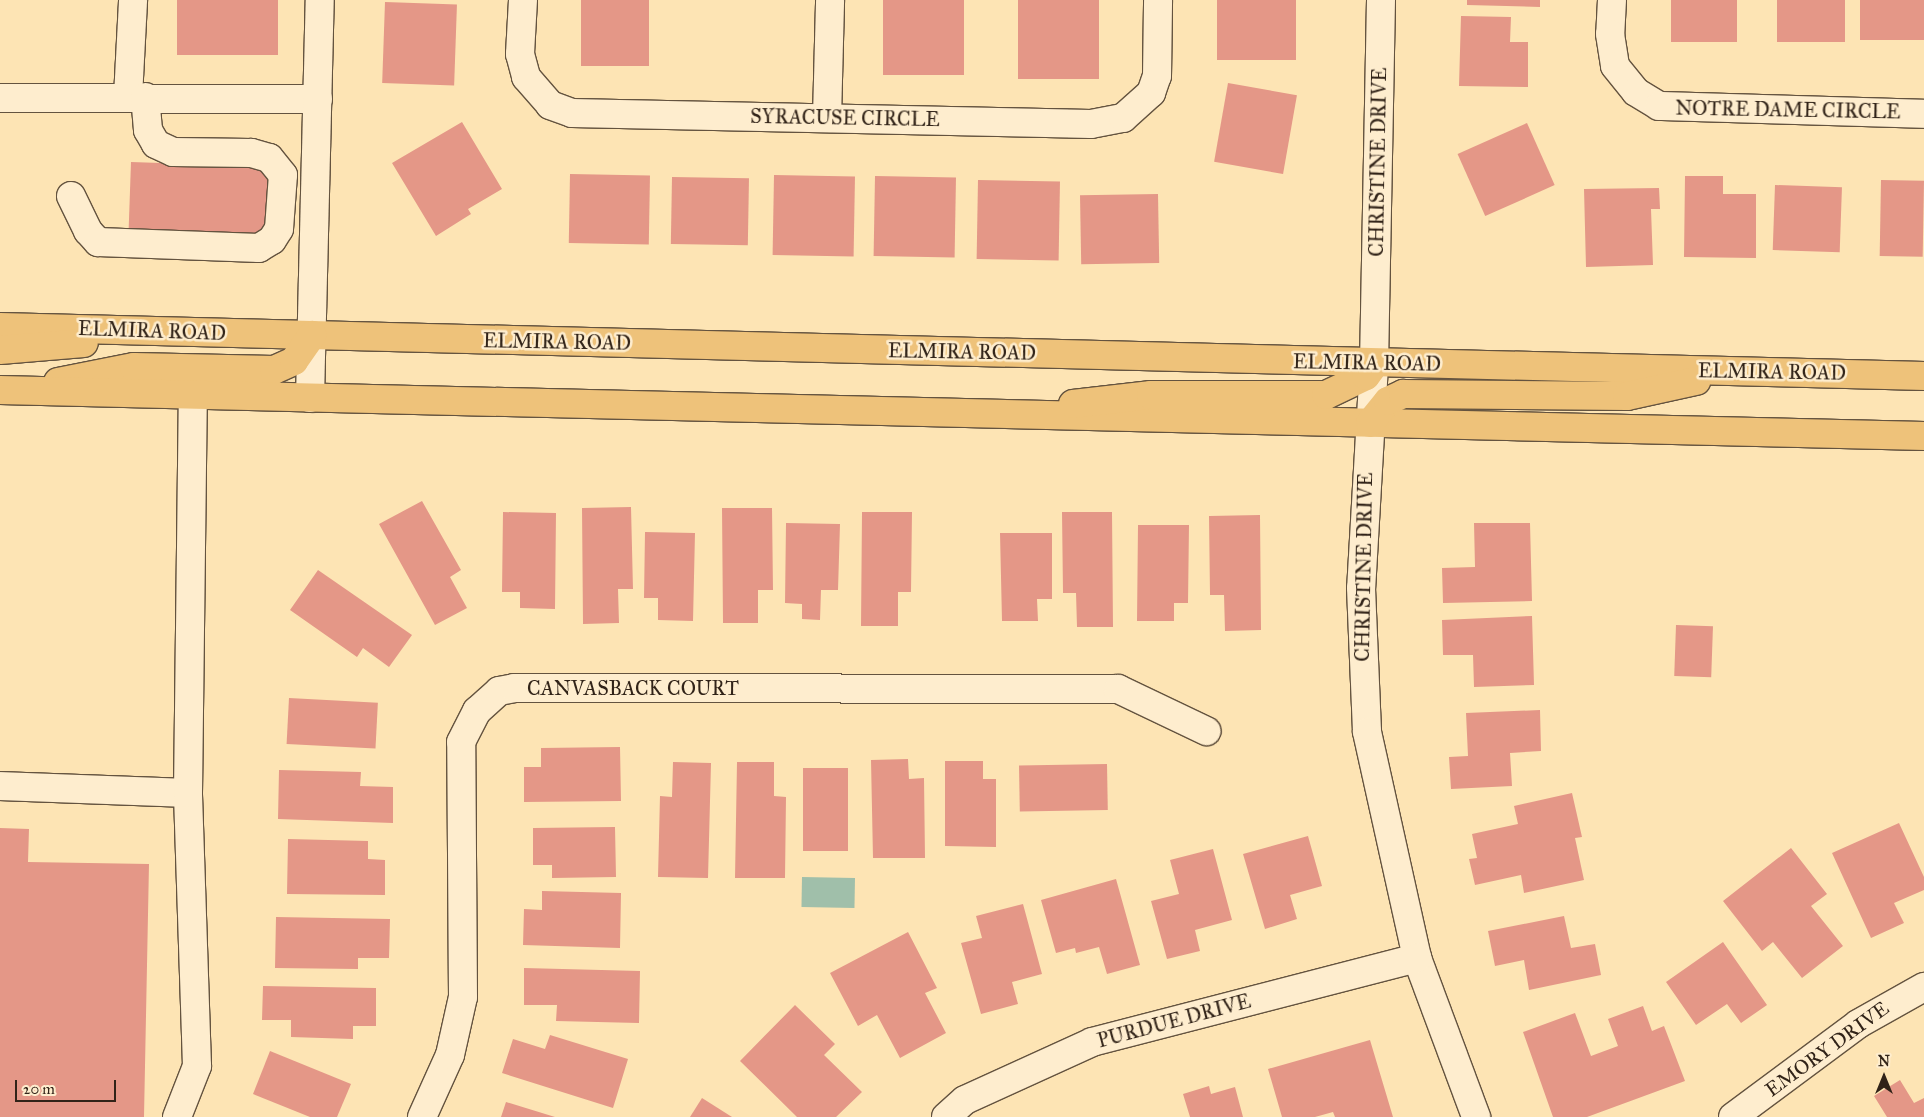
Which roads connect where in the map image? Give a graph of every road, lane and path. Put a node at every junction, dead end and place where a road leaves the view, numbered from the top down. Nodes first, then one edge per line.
1 (133, 0) edge
2 (320, 0) edge
3 (523, 0) edge
4 (830, 0) edge
5 (1158, 0) edge
6 (1381, 0) edge
7 (1612, 0) edge
8 (137, 97) junction
9 (0, 98) edge
10 (318, 98) junction
11 (1924, 114) edge
12 (827, 118) junction
13 (71, 196) dead end
14 (0, 326) edge
15 (160, 331) junction
16 (312, 335) junction
17 (0, 350) edge
18 (1374, 365) junction
19 (1746, 371) junction
20 (1924, 376) edge
21 (0, 390) edge
22 (193, 394) junction
23 (310, 398) junction
24 (1007, 416) junction
25 (1370, 423) junction
26 (1924, 436) edge
27 (1206, 731) dead end
28 (0, 786) edge
29 (188, 793) junction
30 (1417, 958) junction
31 (1924, 988) edge
32 (177, 1117) edge
33 (422, 1117) edge
34 (946, 1117) edge
35 (1476, 1117) edge
36 (1733, 1117) edge

1 - 8 street
2 - 10 street
3 - 12 street, SYRACUSE CIRCLE
4 - 12 street
5 - 12 street, SYRACUSE CIRCLE
6 - 18 street, CHRISTINE DRIVE
7 - 11 street, NOTRE DAME CIRCLE
8 - 9 street
8 - 10 street
8 - 13 street
10 - 16 street
14 - 15 main road, ELMIRA ROAD
15 - 16 main road, ELMIRA ROAD
15 - 17 main road
16 - 18 main road, ELMIRA ROAD
16 - 21 main road
16 - 23 street
18 - 19 main road, ELMIRA ROAD
18 - 24 main road
18 - 25 street, CHRISTINE DRIVE
19 - 20 main road, ELMIRA ROAD
19 - 25 main road
21 - 22 main road
22 - 23 main road
22 - 29 street
23 - 24 main road
24 - 25 main road
25 - 26 main road
25 - 30 street, CHRISTINE DRIVE
27 - 33 street, CANVASBACK COURT
28 - 29 street
29 - 32 street
30 - 34 street, PURDUE DRIVE
30 - 35 street, CHRISTINE DRIVE
31 - 36 street, EMORY DRIVE

